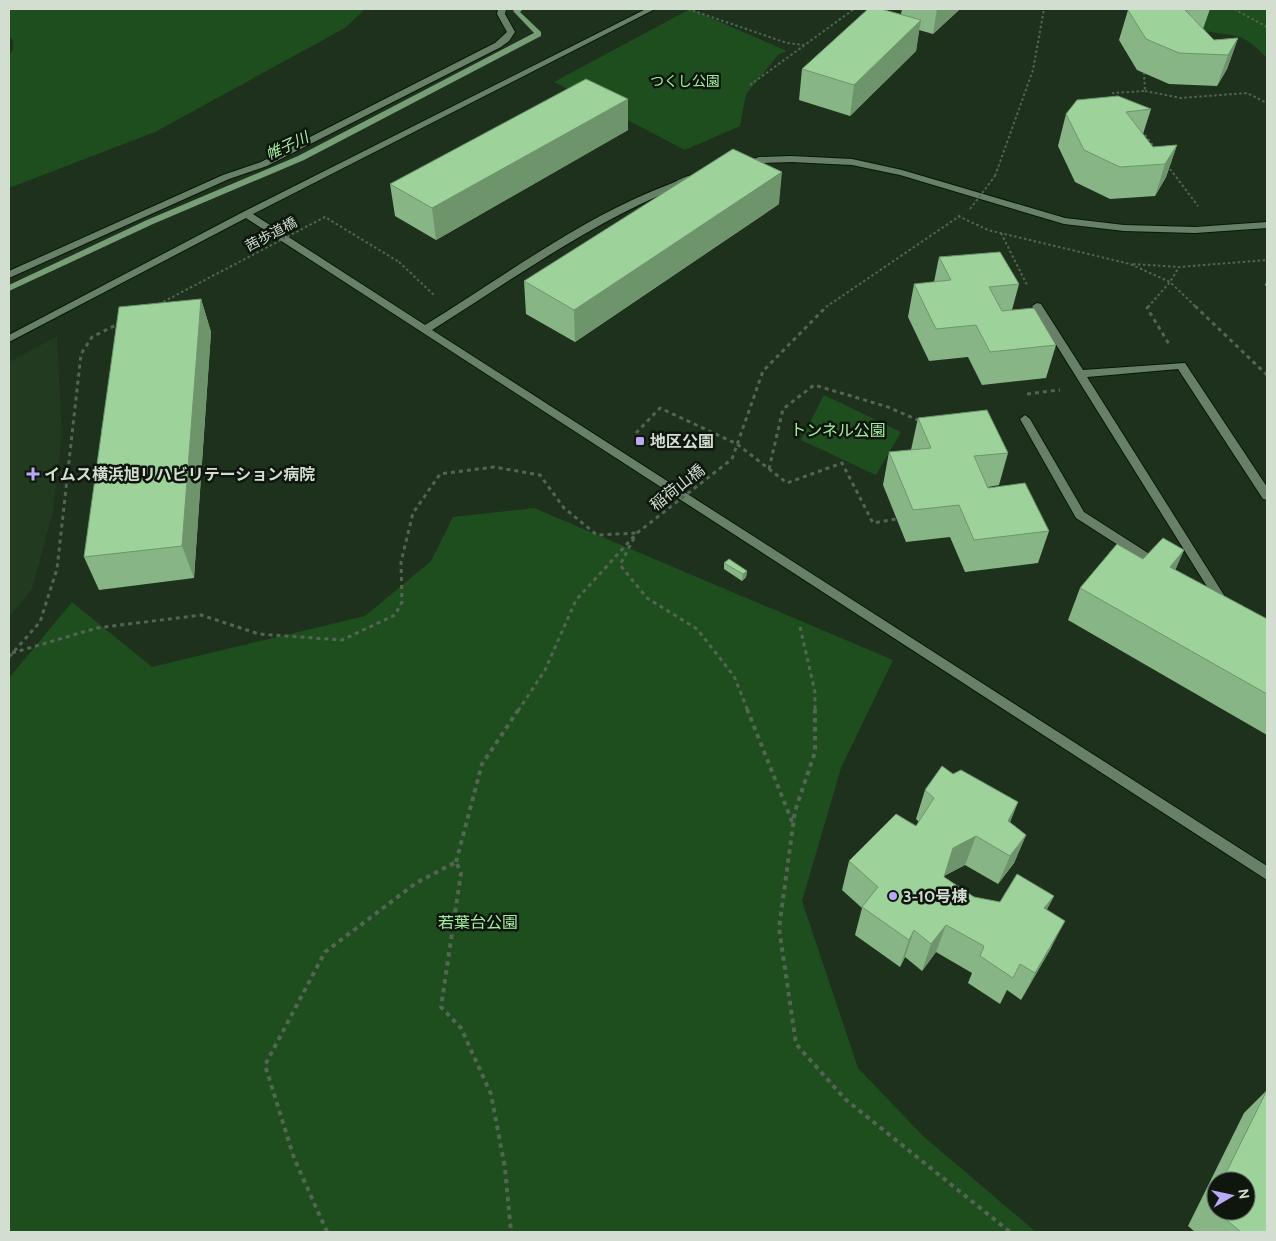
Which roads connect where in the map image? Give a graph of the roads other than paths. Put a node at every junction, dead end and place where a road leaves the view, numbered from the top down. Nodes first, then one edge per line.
1 (502, 9) edge
2 (651, 9) edge
3 (732, 167) edge
4 (705, 174) edge
5 (246, 214) junction
6 (1267, 225) edge
7 (9, 275) edge
8 (1037, 306) road end
9 (426, 329) junction
10 (9, 339) edge
11 (1080, 374) junction
12 (1026, 419) road end
13 (1267, 496) edge
14 (1170, 573) edge
15 (1203, 594) edge
16 (1267, 874) edge

1 - 7 street
2 - 5 street
3 - 6 street
4 - 9 street
5 - 9 street
5 - 10 street
8 - 11 street
9 - 16 street
11 - 13 street
11 - 15 street
12 - 14 street

